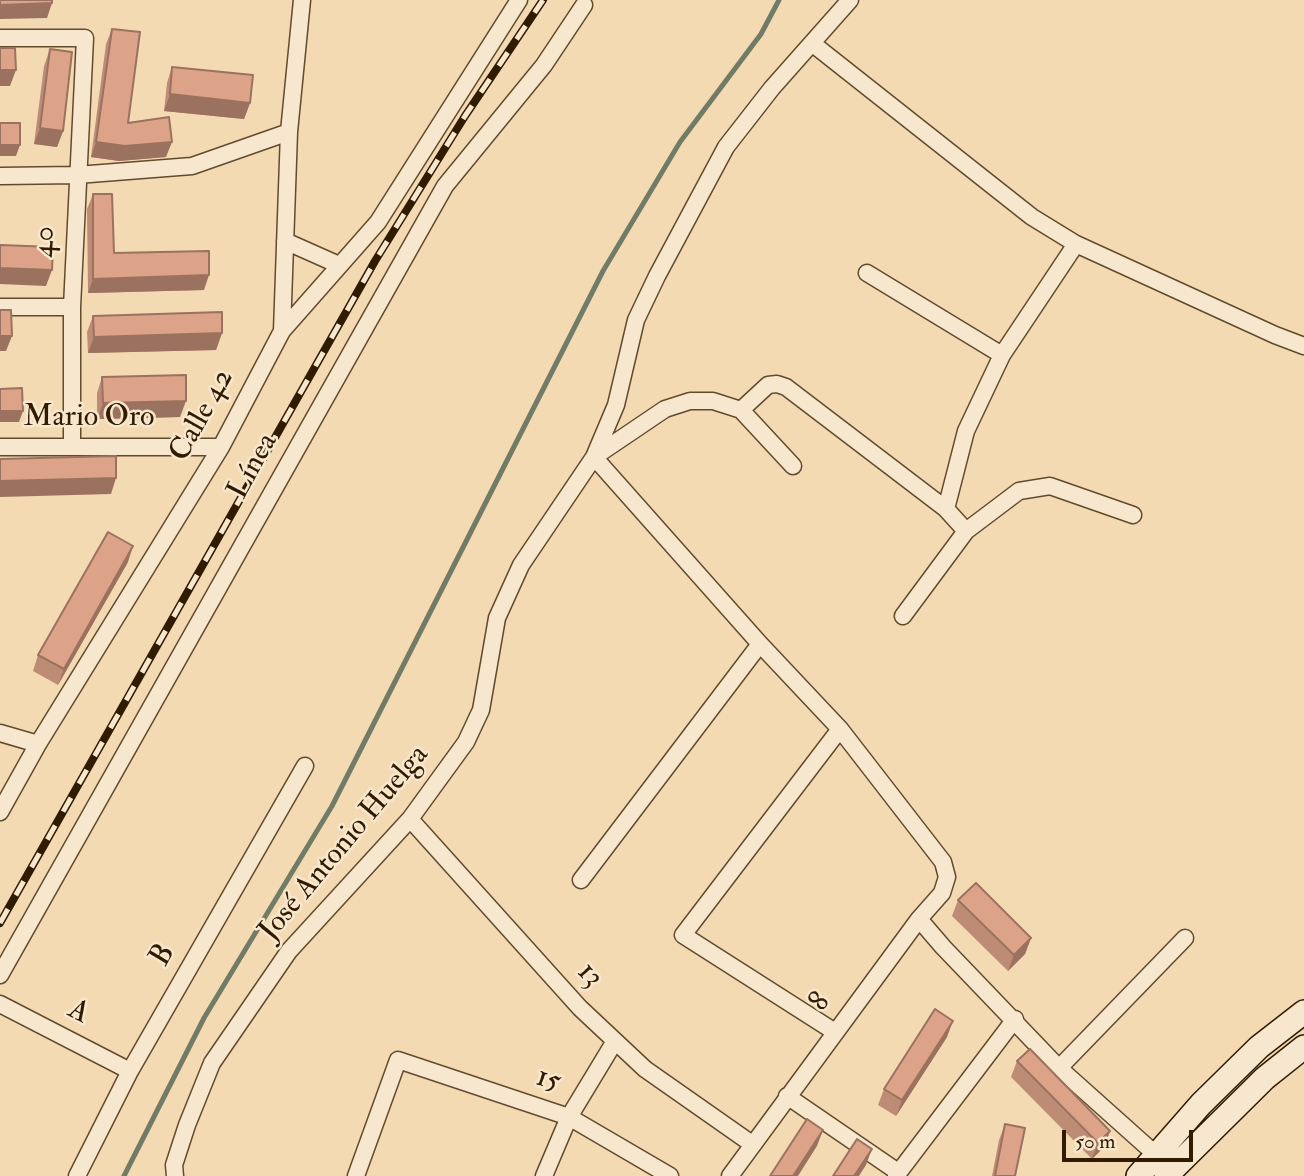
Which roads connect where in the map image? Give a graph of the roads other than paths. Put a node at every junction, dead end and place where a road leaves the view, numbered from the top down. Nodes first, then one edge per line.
1 (302, 0) edge
2 (519, 0) edge
3 (850, 0) edge
4 (583, 5) dead end
5 (0, 38) edge
6 (813, 44) junction
7 (289, 132) junction
8 (77, 175) junction
9 (0, 176) edge
10 (285, 241) junction
11 (1076, 244) junction
12 (340, 265) junction
13 (867, 273) dead end
14 (0, 307) edge
15 (72, 307) junction
16 (282, 331) junction
17 (1304, 346) edge
18 (1002, 355) junction
19 (741, 410) junction
20 (0, 447) edge
21 (72, 447) junction
22 (221, 447) junction
23 (594, 457) junction
24 (793, 466) dead end
25 (946, 509) junction
26 (1133, 515) dead end
27 (966, 531) junction
28 (903, 616) dead end
29 (760, 643) junction
30 (840, 729) junction
31 (0, 733) edge
32 (38, 744) junction
33 (305, 766) dead end
34 (0, 812) edge
35 (410, 819) junction
36 (581, 880) dead end
37 (919, 919) junction
38 (1185, 938) dead end
39 (0, 975) edge
40 (0, 1004) edge
41 (1304, 1012) edge
42 (1015, 1019) junction
43 (835, 1032) junction
44 (615, 1041) junction
45 (1304, 1047) edge
46 (1059, 1068) junction
47 (130, 1071) junction
48 (787, 1096) junction
49 (569, 1117) junction
50 (752, 1144) junction
51 (1165, 1166) edge
52 (897, 1174) edge
53 (77, 1176) edge
54 (175, 1176) edge
55 (356, 1176) edge
56 (544, 1176) edge
57 (670, 1176) edge
58 (730, 1176) edge
59 (1138, 1176) edge

1 - 7 street, Calle 42
2 - 12 street
3 - 6 street, José Antonio Huelga
4 - 39 street, Línea
5 - 8 street, 40
6 - 11 street
6 - 23 street, José Antonio Huelga
7 - 8 street
7 - 10 street, Calle 42
8 - 9 street
8 - 15 street, 40
10 - 12 street
10 - 16 street, Calle 42
11 - 17 street
11 - 18 street
12 - 16 street
13 - 18 street
14 - 15 street
15 - 21 street, 40
16 - 22 street, Calle 42
18 - 25 street
19 - 23 street
19 - 24 street
19 - 25 street
20 - 21 street, Mario Oro
21 - 22 street, Mario Oro
22 - 32 street, Calle 42
23 - 29 street
23 - 35 street, José Antonio Huelga
25 - 27 street
26 - 27 street
27 - 28 street
29 - 30 street
29 - 36 street
30 - 37 street, 8
30 - 43 street
31 - 32 street
32 - 34 street, Calle 42
33 - 47 street, B
35 - 44 street, 13
35 - 54 street, José Antonio Huelga
37 - 42 street
37 - 43 street, 8
38 - 46 street
40 - 47 street, A
41 - 51 main road
42 - 46 street
42 - 52 street
43 - 48 street, 8
44 - 49 street
44 - 50 street, 13
45 - 51 main road
46 - 51 street
47 - 53 street, B
48 - 50 street, 8
48 - 52 street
49 - 55 street, 15
49 - 56 street
49 - 57 street, 15
50 - 58 street, 8
51 - 59 main road

